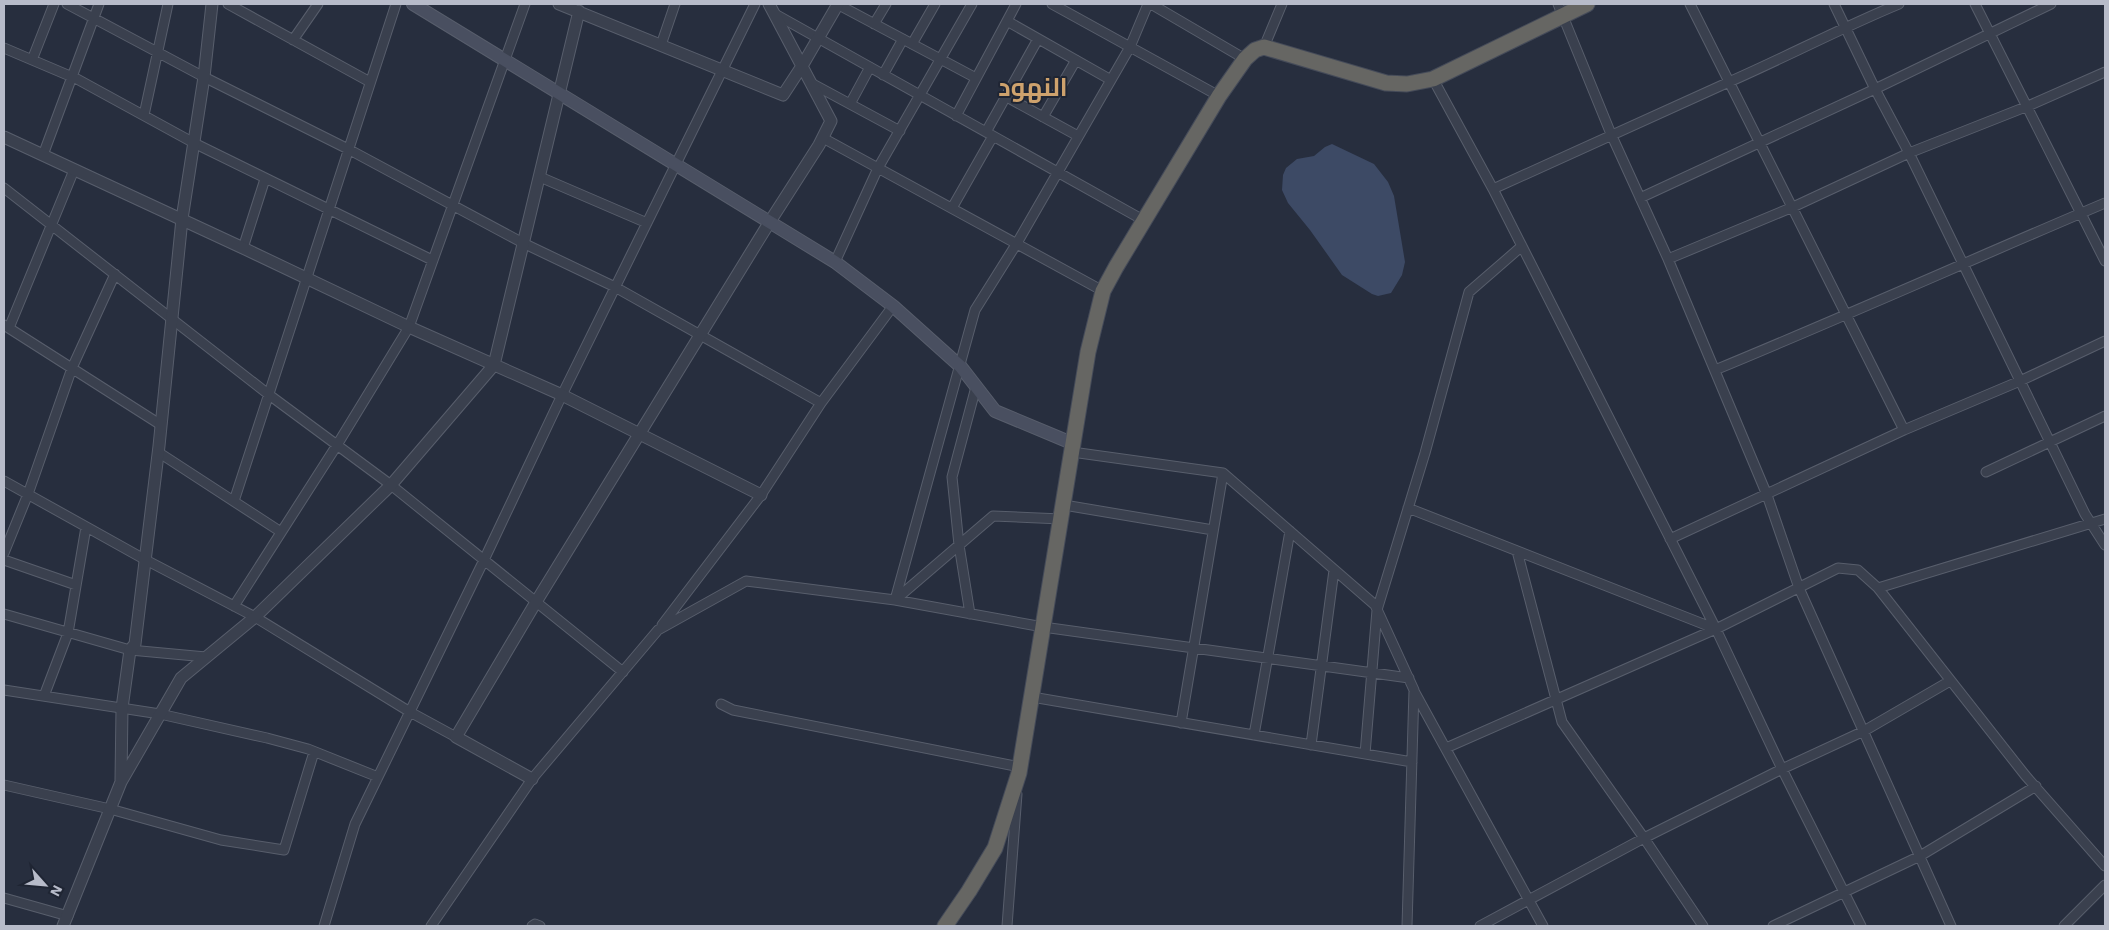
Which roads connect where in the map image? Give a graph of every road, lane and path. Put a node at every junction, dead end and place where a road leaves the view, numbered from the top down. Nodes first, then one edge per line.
1 (54, 4) edge
2 (67, 4) edge
3 (99, 4) edge
4 (168, 4) edge
5 (212, 4) edge
6 (228, 4) edge
7 (318, 4) edge
8 (396, 4) edge
9 (413, 4) edge
10 (525, 4) edge
11 (559, 4) edge
12 (675, 4) edge
13 (755, 4) edge
14 (838, 4) edge
15 (886, 4) edge
16 (935, 4) edge
17 (972, 4) edge
18 (1016, 4) edge
19 (1054, 4) edge
20 (1150, 4) edge
21 (1282, 4) edge
22 (1586, 4) edge
23 (1690, 4) edge
24 (1834, 4) edge
25 (1899, 4) edge
26 (1975, 4) edge
27 (2051, 4) edge
28 (772, 9) edge
29 (1561, 9) edge
30 (579, 11) junction
31 (94, 18) junction
32 (1007, 21) junction
33 (874, 24) junction
34 (1845, 27) junction
35 (1991, 32) junction
36 (818, 39) junction
37 (903, 39) junction
38 (1038, 39) junction
39 (293, 40) junction
40 (912, 44) junction
41 (661, 45) junction
42 (1130, 47) junction
43 (1264, 47) junction
44 (4, 48) edge
45 (158, 52) junction
46 (940, 59) junction
47 (1245, 59) junction
48 (32, 60) junction
49 (506, 60) junction
50 (1076, 60) junction
51 (802, 66) junction
52 (870, 67) junction
53 (722, 70) junction
54 (2105, 72) edge
55 (883, 75) junction
56 (73, 77) junction
57 (204, 77) junction
58 (976, 78) junction
59 (1433, 79) junction
60 (1111, 80) junction
61 (370, 82) junction
62 (1730, 82) junction
63 (811, 83) junction
64 (1875, 89) junction
65 (560, 92) junction
66 (920, 96) junction
67 (1006, 96) junction
68 (1219, 96) junction
69 (850, 104) junction
70 (2028, 106) junction
71 (144, 116) junction
72 (956, 116) junction
73 (1042, 117) junction
74 (900, 131) junction
75 (989, 134) junction
76 (1611, 134) junction
77 (1078, 136) junction
78 (4, 137) edge
79 (823, 138) junction
80 (194, 143) junction
81 (1761, 143) junction
82 (348, 149) junction
83 (1909, 153) junction
84 (43, 155) junction
85 (676, 165) junction
86 (878, 168) junction
87 (74, 170) junction
88 (1058, 172) junction
89 (540, 176) junction
90 (265, 179) junction
91 (4, 188) edge
92 (1493, 189) junction
93 (1640, 198) junction
94 (2105, 202) edge
95 (451, 205) junction
96 (1792, 207) junction
97 (952, 208) junction
98 (329, 211) junction
99 (2082, 213) junction
100 (182, 219) junction
101 (1145, 221) junction
102 (647, 223) junction
103 (769, 223) junction
104 (52, 225) junction
105 (1016, 243) junction
106 (523, 244) junction
107 (1522, 246) junction
108 (243, 248) junction
109 (1668, 259) junction
110 (432, 260) junction
111 (2105, 261) edge
112 (835, 262) junction
113 (1962, 263) junction
114 (115, 274) junction
115 (307, 278) junction
116 (615, 287) junction
117 (1103, 291) junction
118 (893, 306) junction
119 (1847, 315) junction
120 (172, 319) junction
121 (6, 327) edge
122 (409, 327) junction
123 (701, 335) junction
124 (2105, 341) edge
125 (494, 365) junction
126 (960, 367) junction
127 (72, 368) junction
128 (1715, 370) junction
129 (2020, 382) junction
130 (976, 386) junction
131 (268, 394) junction
132 (562, 395) junction
133 (822, 403) junction
134 (2105, 416) edge
135 (161, 425) junction
136 (1904, 430) junction
137 (640, 434) junction
138 (2049, 441) junction
139 (337, 445) junction
140 (1073, 448) junction
141 (158, 452) junction
142 (1986, 472) dead end
143 (1223, 473) junction
144 (4, 481) edge
145 (391, 485) junction
146 (28, 494) junction
147 (760, 495) junction
148 (1767, 495) junction
149 (234, 501) junction
150 (1408, 508) junction
151 (1062, 512) junction
152 (2105, 519) edge
153 (2092, 524) junction
154 (86, 527) junction
155 (1214, 530) junction
156 (1290, 531) junction
157 (281, 532) junction
158 (1670, 539) junction
159 (959, 545) junction
160 (2105, 545) edge
161 (1517, 551) junction
162 (4, 553) edge
163 (144, 559) junction
164 (4, 560) edge
165 (484, 560) junction
166 (1334, 570) junction
167 (76, 585) junction
168 (1799, 588) junction
169 (1878, 588) junction
170 (895, 600) junction
171 (536, 602) junction
172 (234, 606) junction
173 (1377, 610) junction
174 (4, 614) edge
175 (970, 614) junction
176 (255, 617) junction
177 (1043, 627) junction
178 (1716, 629) junction
179 (658, 630) junction
180 (68, 632) junction
181 (1194, 648) junction
182 (130, 650) junction
183 (206, 657) junction
184 (1268, 658) junction
185 (1322, 666) junction
186 (622, 672) junction
187 (1372, 673) junction
188 (1409, 678) junction
189 (1950, 681) junction
190 (4, 690) edge
191 (1414, 690) junction
192 (44, 696) junction
193 (1032, 697) junction
194 (1556, 700) junction
195 (721, 704) dead end
196 (122, 708) junction
197 (410, 712) junction
198 (160, 714) junction
199 (1182, 723) junction
200 (1864, 732) junction
201 (1254, 735) junction
202 (456, 737) junction
203 (1312, 745) junction
204 (1446, 748) junction
205 (314, 752) junction
206 (1365, 754) junction
207 (1412, 762) junction
208 (1782, 769) junction
209 (1019, 770) junction
210 (378, 777) junction
211 (532, 779) junction
212 (121, 782) junction
213 (4, 785) edge
214 (2036, 786) junction
215 (110, 809) junction
216 (1644, 838) junction
217 (1920, 856) junction
218 (2105, 866) edge
219 (2105, 885) edge
220 (1844, 893) junction
221 (4, 898) edge
222 (1528, 899) junction
223 (65, 921) edge
224 (324, 926) edge
225 (431, 926) edge
226 (532, 926) edge
227 (540, 926) edge
228 (945, 926) edge
229 (1007, 926) edge
230 (1407, 926) edge
231 (1480, 926) edge
232 (1543, 926) edge
233 (1703, 926) edge
234 (1773, 926) edge
235 (1862, 926) edge
236 (1951, 926) edge
237 (2064, 926) edge

1 - 48 street
2 - 31 street
3 - 31 street
4 - 45 street
5 - 57 street
6 - 39 street
7 - 39 street
8 - 61 street
9 - 49 main road
10 - 49 street
11 - 30 street
12 - 41 street
13 - 53 street
14 - 33 street
14 - 36 street
15 - 33 street
16 - 40 street
17 - 46 street
18 - 32 street
19 - 42 street
20 - 42 street
20 - 47 street
21 - 43 street
22 - 29 highway
23 - 62 street
24 - 34 street
25 - 34 street
26 - 35 street
27 - 35 street
28 - 36 street
28 - 51 street
29 - 59 highway
29 - 76 street
30 - 41 street
30 - 65 street
31 - 45 street
31 - 56 street
32 - 38 street
32 - 58 street
33 - 37 street
34 - 62 street
34 - 64 street
35 - 64 street
35 - 70 street
36 - 51 street
36 - 52 street
37 - 40 street
37 - 55 street
38 - 50 street
38 - 67 street
39 - 61 street
40 - 46 street
41 - 53 street
42 - 60 street
42 - 68 street
43 - 47 highway
43 - 59 highway
44 - 48 street
45 - 57 street
45 - 71 street
46 - 58 street
46 - 66 street
47 - 68 highway
48 - 56 street
49 - 65 main road
49 - 95 street
50 - 60 street
50 - 73 street
51 - 53 street
51 - 63 street
52 - 55 street
52 - 69 street
53 - 85 street
54 - 70 street
55 - 66 street
56 - 71 street
56 - 84 street
57 - 80 street
57 - 82 street
58 - 72 street
59 - 92 street
60 - 77 street
61 - 82 street
62 - 76 street
62 - 81 street
63 - 69 street
63 - 79 street
64 - 81 street
64 - 83 street
65 - 85 main road
65 - 89 street
66 - 72 street
66 - 74 street
67 - 73 street
67 - 75 street
68 - 101 highway
69 - 74 street
70 - 83 street
70 - 99 street
71 - 80 street
72 - 75 street
73 - 77 street
74 - 86 street
75 - 88 street
75 - 97 street
76 - 92 street
76 - 93 street
77 - 88 street
78 - 84 street
79 - 86 street
79 - 103 street
80 - 90 street
80 - 100 street
81 - 93 street
81 - 96 street
82 - 95 street
82 - 98 street
83 - 96 street
83 - 113 street
84 - 87 street
85 - 102 street
85 - 103 main road
86 - 97 street
86 - 112 street
87 - 100 street
87 - 104 street
88 - 101 street
88 - 105 street
89 - 102 street
89 - 106 street
90 - 98 street
90 - 108 street
91 - 104 street
92 - 107 street
93 - 109 street
94 - 99 street
95 - 106 street
95 - 110 street
96 - 109 street
96 - 119 street
97 - 105 street
98 - 110 street
98 - 115 street
99 - 111 street
99 - 113 street
100 - 108 street
100 - 120 street
101 - 117 highway
102 - 116 street
103 - 112 main road
103 - 123 street
104 - 114 street
104 - 121 street
105 - 117 street
105 - 126 street
106 - 116 street
106 - 125 street
107 - 150 street
107 - 158 street
108 - 115 street
109 - 128 street
110 - 122 street
112 - 118 main road
113 - 119 street
113 - 129 street
114 - 120 street
114 - 127 street
115 - 122 street
115 - 131 street
116 - 123 street
116 - 132 street
117 - 140 highway
118 - 126 main road
118 - 133 street
119 - 128 street
119 - 136 street
120 - 131 street
120 - 135 street
121 - 127 street
122 - 125 street
122 - 139 street
123 - 133 street
123 - 137 street
124 - 129 street
125 - 132 street
125 - 145 street
126 - 130 main road
126 - 170 street
127 - 135 street
127 - 146 street
128 - 148 street
129 - 136 street
129 - 138 street
130 - 140 main road
130 - 159 street
131 - 139 street
131 - 149 street
132 - 137 street
132 - 165 street
133 - 147 street
134 - 138 street
135 - 141 street
136 - 148 street
137 - 147 street
137 - 171 street
138 - 142 street
138 - 153 street
139 - 145 street
139 - 157 street
140 - 143 street
140 - 151 highway
141 - 149 street
141 - 163 street
143 - 155 street
143 - 156 street
144 - 146 street
145 - 165 street
145 - 176 street
146 - 154 street
146 - 162 street
147 - 179 street
148 - 158 street
148 - 168 street
149 - 157 street
150 - 161 street
150 - 173 street
151 - 155 street
151 - 159 street
151 - 177 highway
152 - 153 street
153 - 160 street
153 - 169 street
154 - 163 street
154 - 167 street
155 - 181 street
156 - 166 street
156 - 184 street
157 - 172 street
158 - 178 street
159 - 170 street
159 - 175 street
161 - 178 street
161 - 194 street
163 - 172 street
163 - 182 street
164 - 167 street
165 - 171 street
165 - 197 street
166 - 173 street
166 - 185 street
167 - 180 street
168 - 169 street
168 - 178 street
168 - 200 street
169 - 189 street
170 - 175 street
170 - 179 street
171 - 186 street
171 - 202 street
172 - 176 street
173 - 187 street
173 - 188 street
174 - 180 street
175 - 177 street
176 - 183 street
176 - 197 street
177 - 181 street
177 - 193 highway
178 - 194 street
178 - 208 street
179 - 186 street
180 - 182 street
180 - 192 street
181 - 184 street
181 - 199 street
182 - 183 street
182 - 196 street
183 - 198 street
184 - 185 street
184 - 201 street
185 - 187 street
185 - 203 street
186 - 211 street
187 - 188 street
187 - 206 street
188 - 191 street
189 - 200 street
189 - 214 street
190 - 192 street
191 - 204 street
191 - 207 street
192 - 196 street
193 - 199 street
193 - 209 highway
194 - 204 street
194 - 216 street
195 - 209 street
196 - 198 street
196 - 212 street
197 - 202 street
197 - 210 street
198 - 205 street
198 - 212 street
199 - 201 street
200 - 208 street
200 - 217 street
201 - 203 street
202 - 211 street
203 - 206 street
204 - 222 street
205 - 210 street
205 - 215 street
206 - 207 street
207 - 230 street
208 - 216 street
208 - 220 street
209 - 228 highway
209 - 229 street
210 - 224 street
211 - 225 street
212 - 215 street
213 - 215 street
214 - 217 street
214 - 218 street
215 - 223 street
216 - 222 street
216 - 233 street
217 - 220 street
217 - 236 street
219 - 237 street
220 - 234 street
220 - 235 street
221 - 223 street
222 - 231 street
222 - 232 street
226 - 227 street

